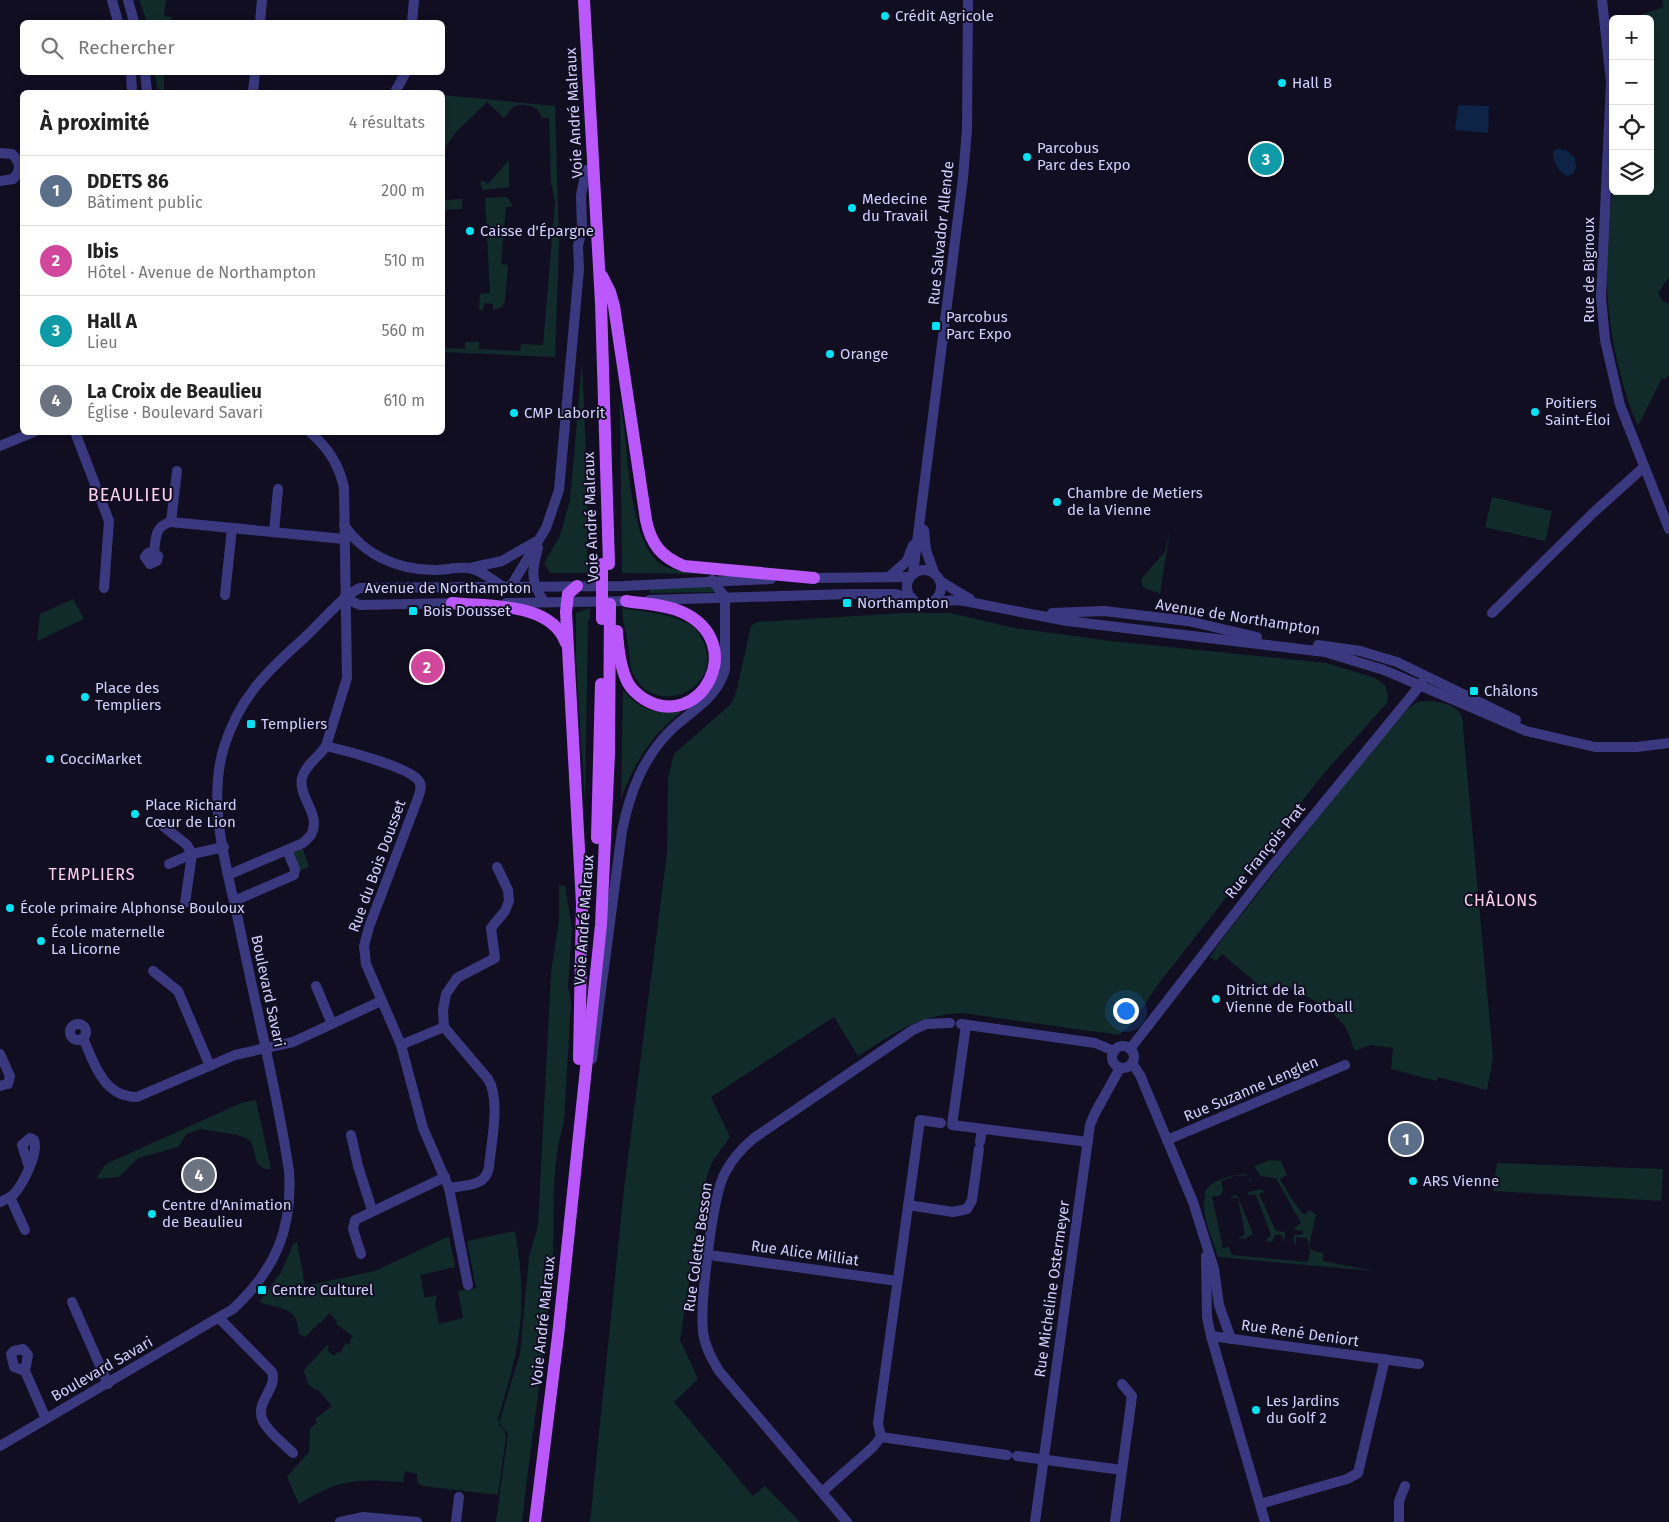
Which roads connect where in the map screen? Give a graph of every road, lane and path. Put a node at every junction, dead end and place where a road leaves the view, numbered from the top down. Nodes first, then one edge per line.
1 (112, 0) edge
2 (116, 0) edge
3 (128, 0) edge
4 (262, 0) edge
5 (414, 0) edge
6 (576, 0) edge
7 (584, 0) edge
8 (968, 0) edge
9 (1602, 0) edge
10 (118, 20) edge
11 (119, 20) edge
12 (133, 20) edge
13 (260, 20) edge
14 (412, 20) edge
15 (131, 75) edge
16 (145, 75) edge
17 (255, 75) edge
18 (404, 75) edge
19 (132, 90) edge
20 (147, 90) edge
21 (253, 90) edge
22 (396, 90) edge
23 (0, 153) edge
24 (20, 165) edge
25 (586, 170) junction
26 (0, 180) edge
27 (600, 272) junction
28 (27, 435) edge
29 (76, 435) edge
30 (313, 435) edge
31 (0, 446) edge
32 (1644, 467) junction
33 (926, 468) junction
34 (177, 471) dead end
35 (278, 489) dead end
36 (171, 522) junction
37 (344, 525) junction
38 (232, 528) junction
39 (1669, 529) edge
40 (274, 532) junction
41 (541, 538) junction
42 (344, 539) junction
43 (154, 552) dead end
44 (606, 564) junction
45 (470, 568) junction
46 (911, 576) junction
47 (889, 577) junction
48 (937, 577) junction
49 (814, 578) junction
50 (712, 580) junction
51 (507, 586) junction
52 (534, 586) junction
53 (577, 586) junction
54 (104, 588) dead end
55 (225, 595) dead end
56 (725, 597) junction
57 (344, 598) junction
58 (912, 598) junction
59 (626, 601) junction
60 (544, 602) junction
61 (566, 602) junction
62 (932, 602) junction
63 (452, 603) junction
64 (982, 604) junction
65 (1492, 613) dead end
66 (1028, 614) junction
67 (609, 618) junction
68 (1167, 625) junction
69 (568, 648) junction
70 (1428, 676) junction
71 (1419, 686) junction
72 (1545, 736) junction
73 (1669, 742) edge
74 (326, 746) junction
75 (162, 826) dead end
76 (224, 846) junction
77 (287, 850) junction
78 (192, 854) junction
79 (169, 864) dead end
80 (497, 867) dead end
81 (228, 874) junction
82 (234, 901) junction
83 (185, 904) dead end
84 (153, 971) dead end
85 (316, 986) dead end
86 (382, 1001) junction
87 (332, 1024) junction
88 (959, 1024) junction
89 (444, 1027) junction
90 (83, 1038) dead end
91 (401, 1045) junction
92 (264, 1048) junction
93 (1130, 1049) junction
94 (1114, 1051) junction
95 (2, 1062) edge
96 (1132, 1063) junction
97 (1345, 1065) dead end
98 (210, 1066) junction
99 (1120, 1068) junction
100 (0, 1086) edge
101 (946, 1124) junction
102 (982, 1129) junction
103 (578, 1130) junction
104 (351, 1135) dead end
105 (1167, 1140) junction
106 (1088, 1142) junction
107 (29, 1167) dead end
108 (445, 1178) junction
109 (449, 1188) junction
110 (10, 1198) junction
111 (0, 1202) edge
112 (908, 1205) junction
113 (372, 1210) junction
114 (25, 1230) dead end
115 (1205, 1242) junction
116 (361, 1254) dead end
117 (709, 1255) junction
118 (897, 1281) junction
119 (468, 1284) dead end
120 (72, 1302) dead end
121 (219, 1318) junction
122 (1211, 1336) junction
123 (1231, 1339) junction
124 (1384, 1359) junction
125 (1419, 1364) dead end
126 (25, 1372) dead end
127 (108, 1384) junction
128 (1122, 1384) dead end
129 (46, 1419) junction
130 (880, 1437) junction
131 (0, 1446) edge
132 (293, 1453) dead end
133 (1043, 1460) junction
134 (1122, 1470) junction
135 (1405, 1486) dead end
136 (822, 1492) junction
137 (459, 1497) dead end
138 (1260, 1504) junction
139 (374, 1519) edge
140 (340, 1522) edge
141 (417, 1522) edge
142 (456, 1522) edge
143 (535, 1522) edge
144 (847, 1522) edge
145 (1034, 1522) edge
146 (1115, 1522) edge
147 (1265, 1522) edge
148 (1400, 1522) edge

1 - 10 street
2 - 11 street
3 - 12 street
4 - 13 street
5 - 14 street
6 - 25 main road, Voie André Malraux
7 - 27 main road, Voie André Malraux
8 - 33 street, Rue Salvador Allende
9 - 32 street, Rue de Bignoux
15 - 19 street
16 - 20 street
17 - 21 street
18 - 22 street
23 - 24 street
24 - 26 street
25 - 41 street
25 - 44 main road, Voie André Malraux
27 - 44 main road, Voie André Malraux
27 - 49 main road
28 - 31 street
29 - 54 street
30 - 37 street
32 - 39 street, Rue de Bignoux
32 - 65 street
33 - 46 street, Rue Salvador Allende
33 - 47 street, Rue Salvador Allende
33 - 48 street, Rue Salvador Allende
34 - 36 street
35 - 40 street
36 - 38 street
36 - 43 street
37 - 42 street
37 - 45 street
38 - 40 street
38 - 55 street
40 - 42 street
41 - 45 street
41 - 51 street
41 - 52 street
42 - 57 street
44 - 67 main road, Voie André Malraux, bridge
44 - 67 main road, Voie André Malraux
45 - 51 street
46 - 47 street, Avenue de Northampton
46 - 48 street
46 - 58 street
47 - 49 street, Avenue de Northampton
48 - 62 street
48 - 64 street, Avenue de Northampton
49 - 50 street, Avenue de Northampton
50 - 53 street, Avenue de Northampton
50 - 56 street
51 - 52 street, Avenue de Northampton
51 - 57 street, Avenue de Northampton
52 - 53 street, Avenue de Northampton
52 - 60 street
53 - 61 main road
56 - 58 street, Avenue de Northampton
56 - 59 street, Avenue de Northampton
56 - 103 street
57 - 63 street, Avenue de Northampton
57 - 74 street
57 - 76 street, Boulevard Savari
58 - 62 street
59 - 61 street, Avenue de Northampton
59 - 67 main road
60 - 61 street, Avenue de Northampton
60 - 63 street, Avenue de Northampton
61 - 69 main road
62 - 64 street, Avenue de Northampton
63 - 69 main road
64 - 66 street, Avenue de Northampton
66 - 68 street, Avenue de Northampton
66 - 68 street, Avenue de Northampton
67 - 103 main road, Voie André Malraux
68 - 70 street, Avenue de Northampton
68 - 71 street, Avenue de Northampton
69 - 103 main road
70 - 71 street, Rue François Prat
70 - 72 street, Avenue de Northampton
71 - 72 street, Avenue de Northampton
71 - 93 street, Rue François Prat
72 - 73 street, Avenue de Northampton
74 - 77 street
74 - 86 street, Rue du Bois Dousset
75 - 78 street
76 - 78 street
76 - 81 street, Boulevard Savari
77 - 81 street
77 - 82 street
78 - 79 street
78 - 83 street
80 - 89 street
81 - 82 street, Boulevard Savari
82 - 92 street, Boulevard Savari
84 - 98 street
85 - 87 street
86 - 87 street
86 - 91 street, Rue du Bois Dousset
87 - 92 street
88 - 94 street, Rue Colette Besson
88 - 101 street
88 - 117 street, Rue Colette Besson
89 - 91 street
89 - 109 street
90 - 98 street
91 - 108 street, Rue du Bois Dousset
92 - 98 street
92 - 121 street, Boulevard Savari
93 - 94 street
93 - 96 street
94 - 99 street
95 - 100 street
96 - 99 street
96 - 105 street
97 - 105 street, Rue Suzanne Lenglen
99 - 106 street, Rue Micheline Ostermeyer
101 - 102 street
101 - 112 street
102 - 106 street
102 - 112 street
103 - 143 main road, Voie André Malraux
104 - 113 street
105 - 115 street
106 - 133 street, Rue Micheline Ostermeyer
107 - 110 street
108 - 109 street, Rue du Bois Dousset
108 - 113 street
109 - 119 street, Rue du Bois Dousset
110 - 111 street
110 - 114 street
112 - 118 street
113 - 116 street
115 - 122 street
115 - 123 street
117 - 118 street, Rue Alice Milliat
117 - 136 street, Rue Colette Besson
118 - 130 street
120 - 127 street
121 - 127 street, Boulevard Savari
121 - 132 street
122 - 123 street, Rue René Deniort
122 - 138 street
123 - 124 street, Rue René Deniort
124 - 125 street, Rue René Deniort
124 - 138 street
126 - 129 street
127 - 129 street, Boulevard Savari
128 - 134 street
129 - 131 street, Boulevard Savari
130 - 133 street
130 - 136 street
133 - 134 street
133 - 145 street, Rue Micheline Ostermeyer
134 - 146 street
135 - 148 street
136 - 144 street, Rue Colette Besson
137 - 142 street
138 - 147 street
139 - 140 street
139 - 141 street

